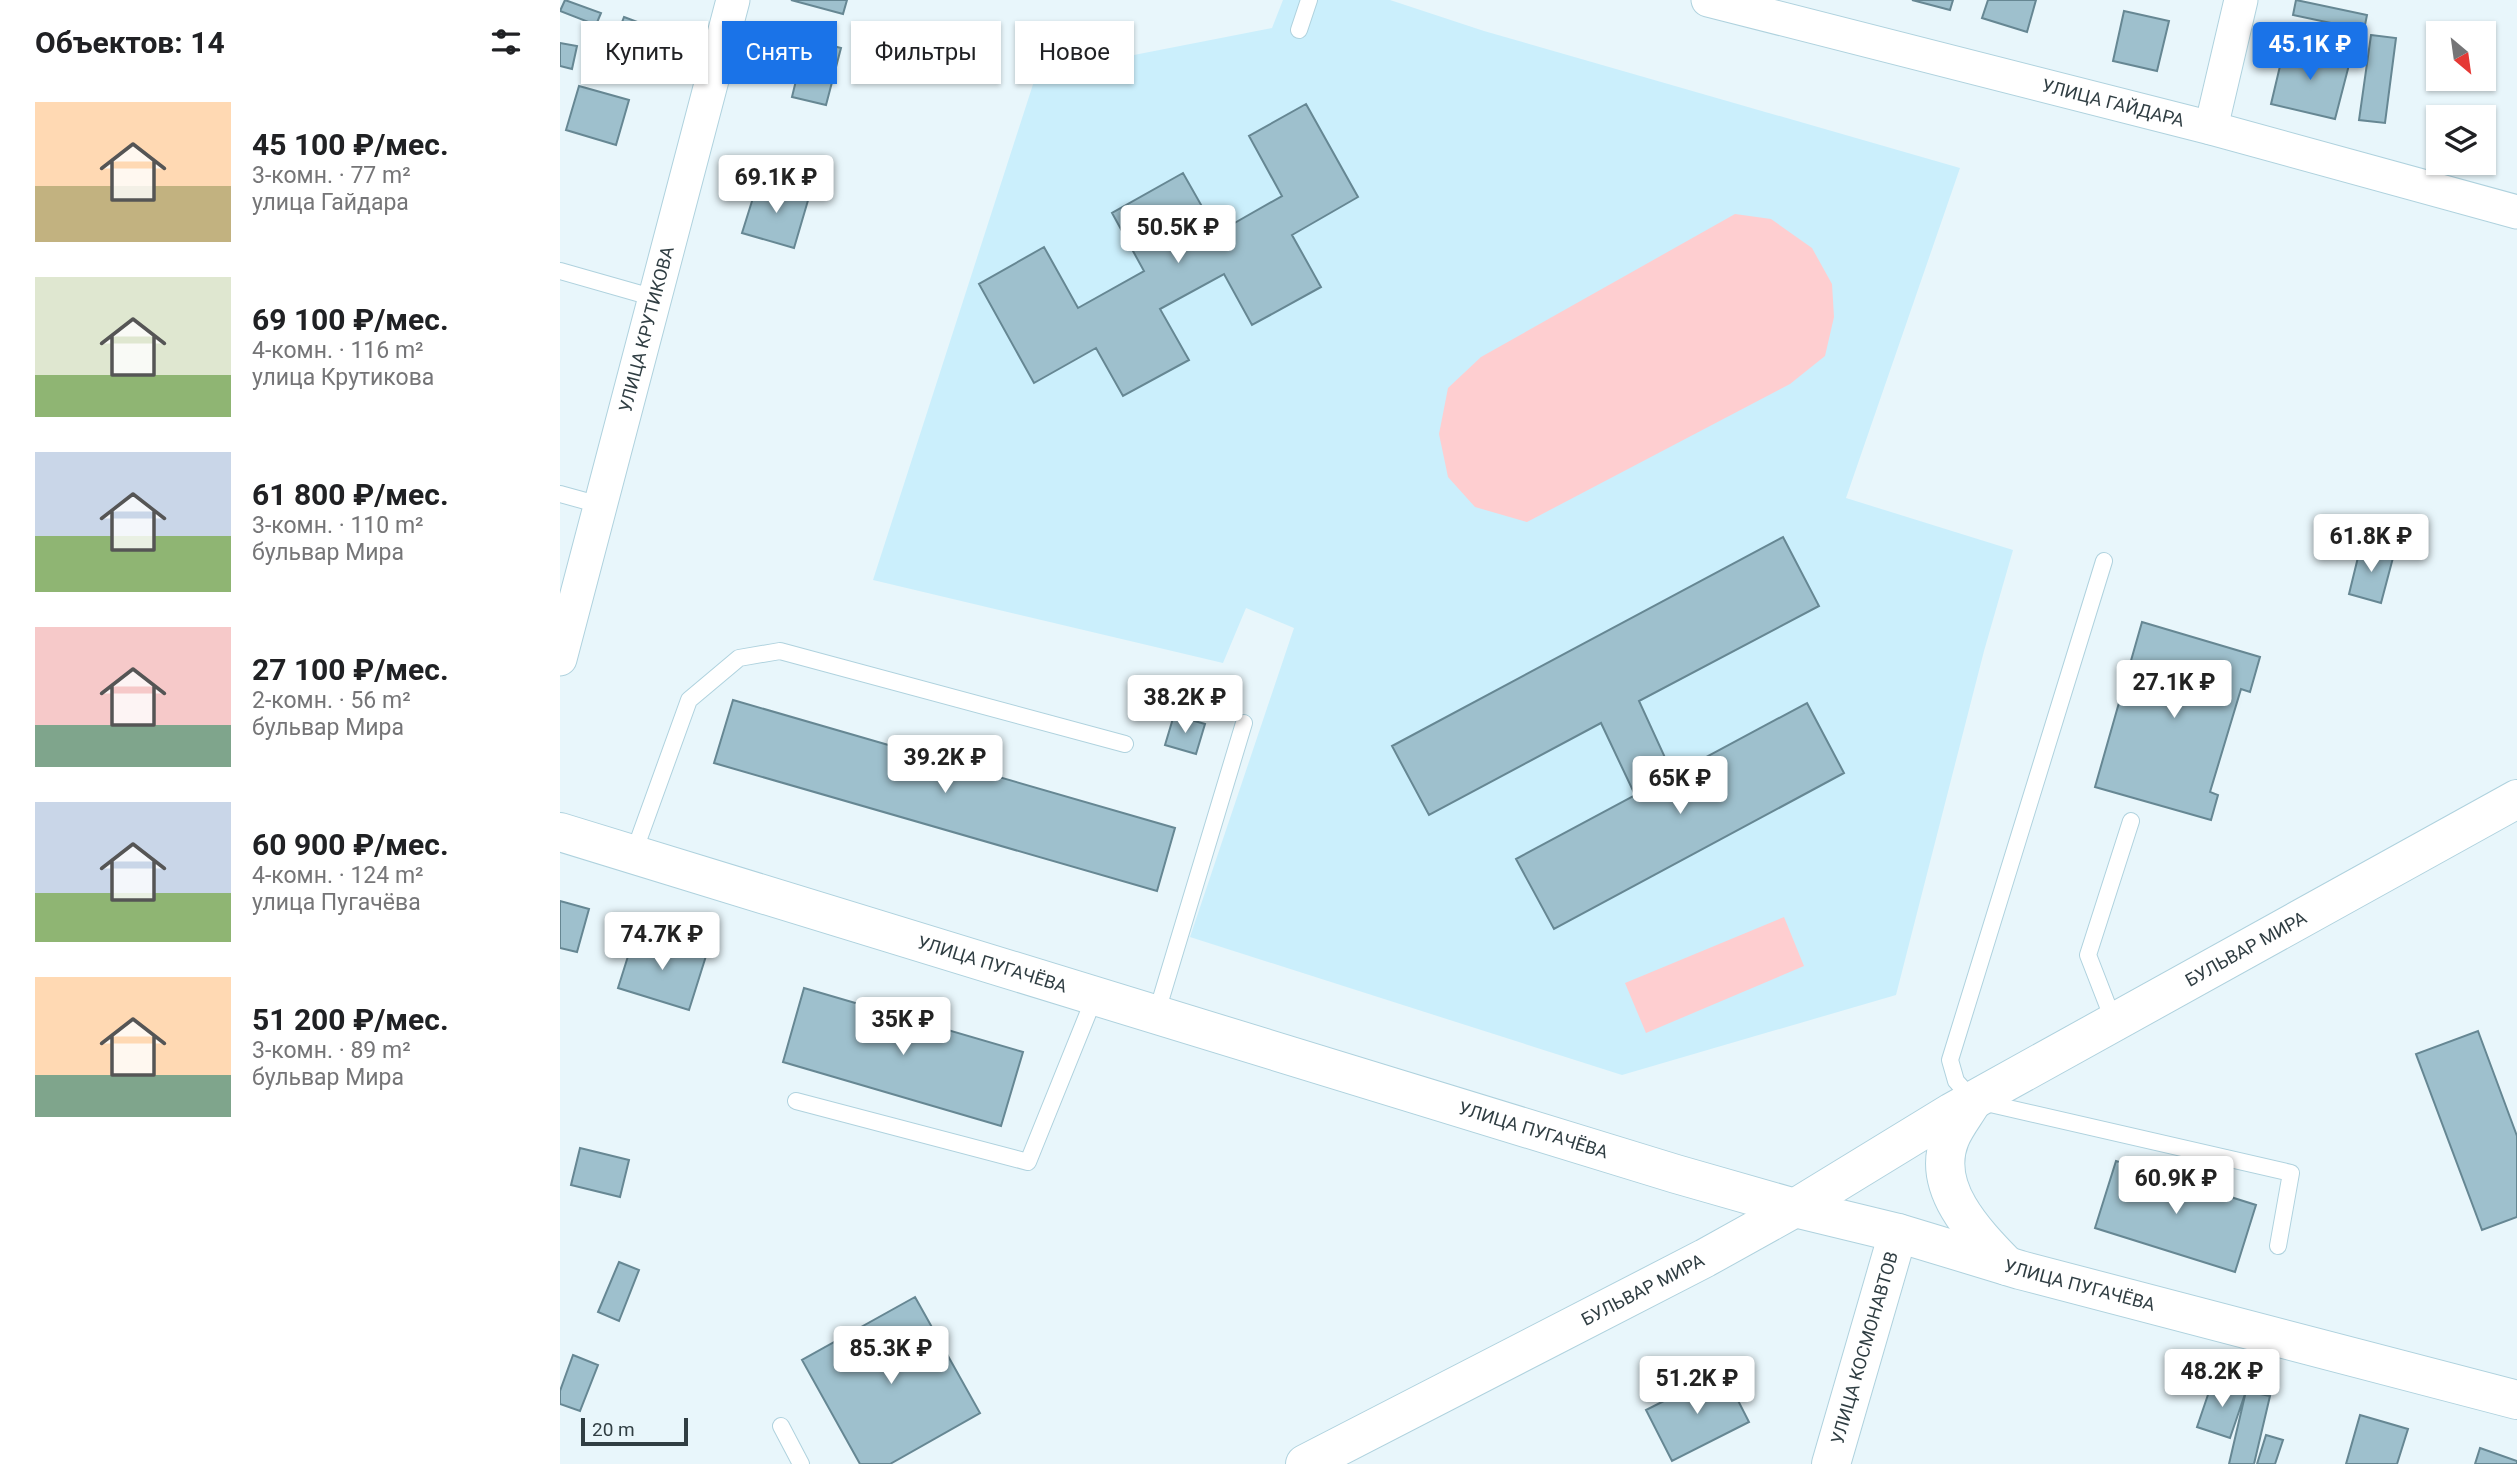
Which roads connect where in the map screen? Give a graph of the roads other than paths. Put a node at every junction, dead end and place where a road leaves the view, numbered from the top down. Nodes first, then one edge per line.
1 (733, 0) edge
2 (1309, 0) edge
3 (1708, 0) edge
4 (2241, 0) edge
5 (1299, 30) dead end
6 (2211, 128) junction
7 (2517, 212) edge
8 (560, 271) edge
9 (655, 298) junction
10 (560, 494) edge
11 (600, 505) junction
12 (2104, 561) dead end
13 (560, 659) edge
14 (1244, 723) dead end
15 (1125, 744) dead end
16 (2517, 799) edge
17 (2131, 821) dead end
18 (560, 832) edge
19 (633, 855) junction
20 (1095, 996) junction
21 (1156, 1015) junction
22 (2114, 1022) junction
23 (1973, 1100) junction
24 (796, 1101) dead end
25 (1795, 1208) junction
26 (1898, 1233) junction
27 (2278, 1246) dead end
28 (2007, 1266) junction
29 (2517, 1400) edge
30 (781, 1426) dead end
31 (801, 1464) edge
32 (1305, 1464) edge
33 (1830, 1464) edge

1 - 9 street, УЛИЦА КРУТИКОВА
2 - 5 lane
3 - 6 street, УЛИЦА ГАЙДАРА
4 - 6 street
6 - 7 street, УЛИЦА ГАЙДАРА
8 - 9 lane
9 - 11 street, УЛИЦА КРУТИКОВА
10 - 11 lane
11 - 13 street, УЛИЦА КРУТИКОВА
12 - 23 lane
14 - 21 lane
15 - 19 lane
16 - 22 street, БУЛЬВАР МИРА
17 - 22 lane
18 - 19 street, УЛИЦА ПУГАЧЁВА
19 - 20 street, УЛИЦА ПУГАЧЁВА
20 - 21 street, УЛИЦА ПУГАЧЁВА
20 - 24 lane
21 - 25 street, УЛИЦА ПУГАЧЁВА
22 - 23 street, БУЛЬВАР МИРА
23 - 25 street, БУЛЬВАР МИРА
23 - 27 lane
23 - 28 street
25 - 26 street, УЛИЦА ПУГАЧЁВА
25 - 32 street, БУЛЬВАР МИРА
26 - 28 street, УЛИЦА ПУГАЧЁВА
26 - 33 street, УЛИЦА КОСМОНАВТОВ
28 - 29 street, УЛИЦА ПУГАЧЁВА
30 - 31 lane

